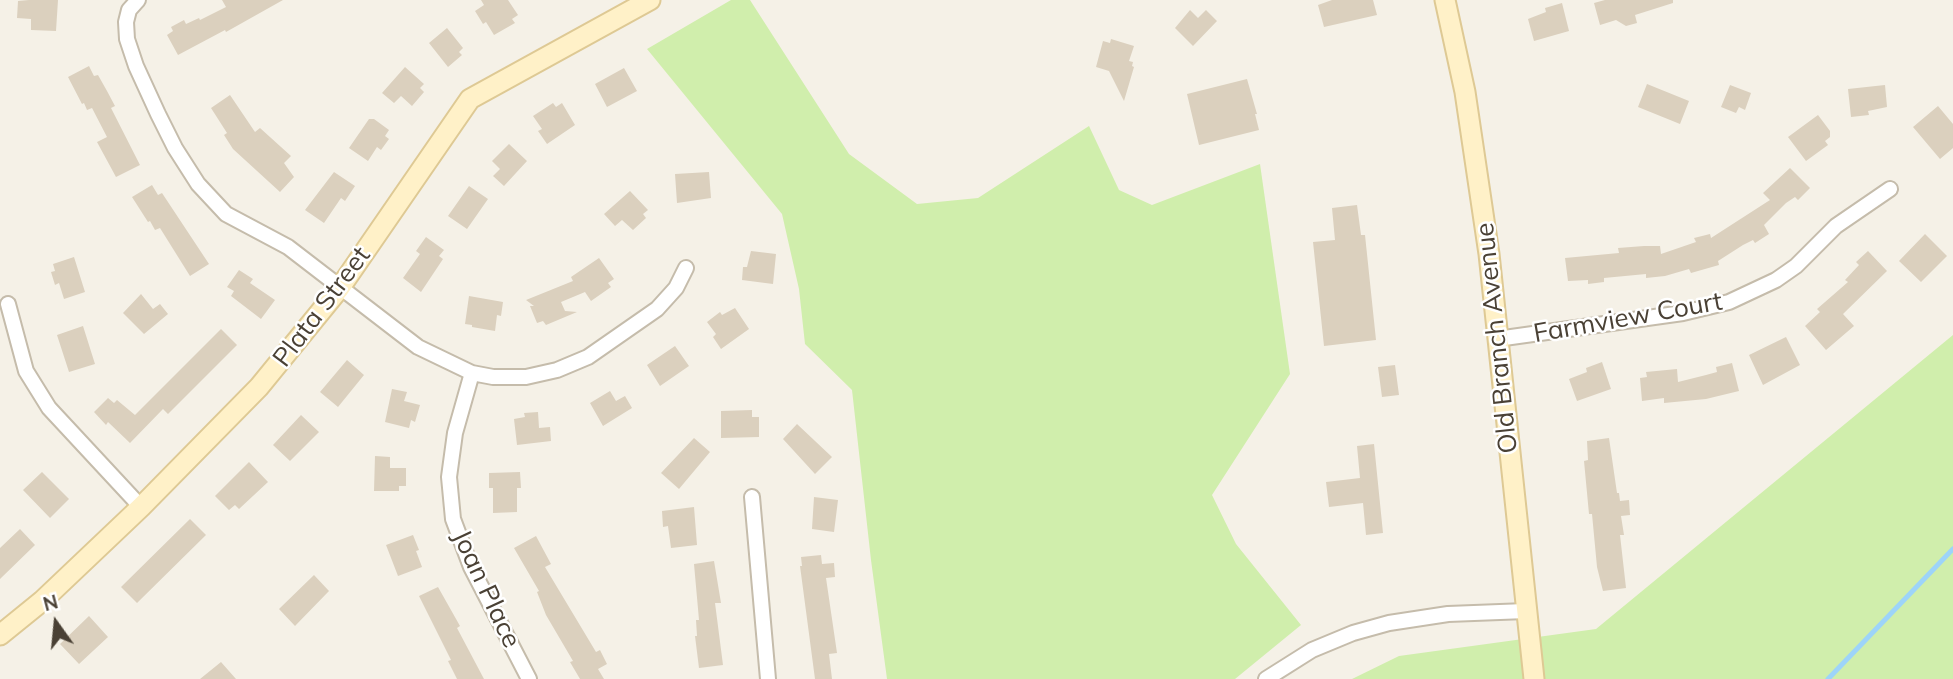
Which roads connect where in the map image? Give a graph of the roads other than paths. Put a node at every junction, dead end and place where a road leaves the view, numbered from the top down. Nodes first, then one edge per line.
1 (138, 0) edge
2 (650, 0) edge
3 (1444, 0) edge
4 (1890, 189) dead end
5 (687, 268) dead end
6 (339, 289) junction
7 (8, 303) dead end
8 (1497, 339) junction
9 (472, 373) junction
10 (752, 497) dead end
11 (141, 507) junction
12 (1526, 611) junction
13 (0, 635) edge
14 (529, 679) edge
15 (768, 679) edge
16 (1266, 679) edge
17 (1534, 679) edge

1 - 6 street
2 - 6 street, Plata Street
3 - 8 street, Old Branch Avenue
4 - 8 street, Farmview Court
5 - 9 street
6 - 9 street
6 - 11 street, Plata Street
7 - 11 street
8 - 12 street, Old Branch Avenue
9 - 14 street, Joan Place
10 - 15 street
11 - 13 street, Plata Street
12 - 16 street
12 - 17 street, Old Branch Avenue

